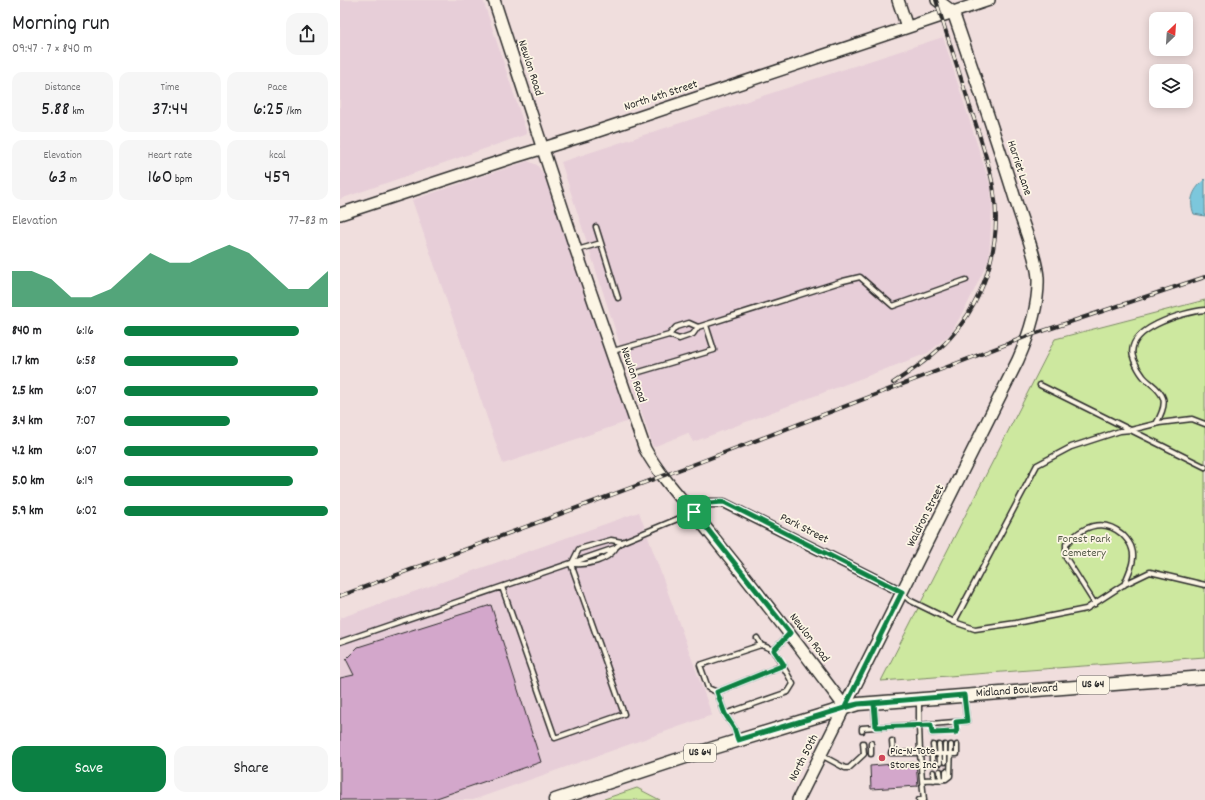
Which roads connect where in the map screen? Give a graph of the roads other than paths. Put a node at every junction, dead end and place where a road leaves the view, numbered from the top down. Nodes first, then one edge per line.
1 (494, 0) edge
2 (898, 0) edge
3 (937, 0) edge
4 (989, 0) edge
5 (953, 12) junction
6 (907, 27) junction
7 (543, 148) junction
8 (340, 214) edge
9 (596, 227) dead end
10 (601, 243) junction
11 (576, 250) junction
12 (966, 280) dead end
13 (618, 298) dead end
14 (1205, 310) edge
15 (706, 325) junction
16 (698, 327) junction
17 (669, 335) junction
18 (1028, 336) joint
19 (611, 352) junction
20 (636, 373) dead end
21 (1040, 385) dead end
22 (1156, 424) junction
23 (1205, 424) edge
24 (1131, 430) junction
25 (1205, 467) edge
26 (694, 512) junction
27 (622, 542) junction
28 (572, 564) junction
29 (1123, 585) junction
30 (1205, 585) edge
31 (502, 587) junction
32 (902, 592) junction
33 (1094, 604) junction
34 (954, 622) junction
35 (790, 633) junction
36 (757, 638) dead end
37 (340, 642) edge
38 (761, 645) junction
39 (774, 650) junction
40 (784, 665) junction
41 (1205, 677) edge
42 (717, 692) junction
43 (964, 695) junction
44 (919, 699) junction
45 (874, 703) junction
46 (845, 707) junction
47 (725, 714) junction
48 (956, 722) junction
49 (919, 725) junction
50 (931, 725) junction
51 (880, 728) junction
52 (862, 731) dead end
53 (738, 740) junction
54 (892, 741) dead end
55 (863, 743) dead end
56 (871, 743) dead end
57 (933, 745) dead end
58 (939, 745) dead end
59 (945, 745) dead end
60 (951, 745) dead end
61 (957, 745) dead end
62 (920, 753) junction
63 (864, 754) junction
64 (933, 754) junction
65 (940, 754) junction
66 (945, 754) junction
67 (951, 754) junction
68 (821, 755) junction
69 (945, 762) dead end
70 (940, 763) dead end
71 (932, 764) dead end
72 (940, 771) dead end
73 (946, 771) dead end
74 (933, 772) dead end
75 (946, 779) junction
76 (922, 780) junction
77 (934, 780) junction
78 (941, 780) junction
79 (555, 800) edge
80 (798, 800) edge
81 (919, 800) edge

1 - 7 street, Newlon Road
2 - 6 street
3 - 5 street
4 - 5 street, North 6th Street
5 - 6 street, North 6th Street
5 - 18 street, Harriet Lane
6 - 7 street, North 6th Street
7 - 8 street, North 6th Street
7 - 11 street, Newlon Road
9 - 10 lane
10 - 11 lane
10 - 13 lane
11 - 19 street, Newlon Road
12 - 15 lane
14 - 22 lane
15 - 16 lane
15 - 20 lane
16 - 17 lane
16 - 17 lane
17 - 19 lane
18 - 32 street, Waldron Street
19 - 26 street, Newlon Road
21 - 24 lane
22 - 23 lane
22 - 24 lane
24 - 25 lane
24 - 34 lane
26 - 27 lane
26 - 32 street, Park Street
26 - 35 street, Newlon Road
27 - 28 lane
27 - 28 lane
28 - 31 lane
28 - 31 lane
29 - 30 lane
29 - 33 lane
29 - 33 lane
31 - 37 lane
32 - 34 lane
32 - 46 street, Waldron Street
33 - 34 lane
35 - 39 lane
35 - 46 street, Newlon Road
36 - 38 lane
38 - 39 lane
38 - 42 lane
39 - 40 lane
40 - 42 lane
40 - 47 lane
41 - 43 main road, Midland Boulevard / US 64
42 - 47 lane
43 - 44 main road, Midland Boulevard / US 64
43 - 48 lane
44 - 45 main road, Midland Boulevard / US 64
44 - 49 lane
45 - 46 main road, Midland Boulevard / US 64
45 - 51 lane
46 - 53 main road, Midland Boulevard / US 64
46 - 68 street, North 50th
47 - 53 lane
48 - 50 lane
48 - 50 lane
49 - 50 lane
49 - 51 lane
49 - 62 lane
51 - 52 lane
53 - 79 main road, Midland Boulevard / US 64
54 - 62 lane
55 - 63 lane
56 - 63 lane
57 - 64 lane
58 - 65 lane
59 - 66 lane
60 - 67 lane
61 - 67 lane
62 - 64 lane
62 - 76 lane
63 - 68 lane
64 - 65 lane
64 - 71 lane
65 - 66 lane
65 - 70 lane
66 - 67 lane
66 - 69 lane
67 - 75 lane
68 - 80 street, North 50th
72 - 78 lane
73 - 75 lane
74 - 77 lane
75 - 78 lane
76 - 77 lane
76 - 81 lane
77 - 78 lane

